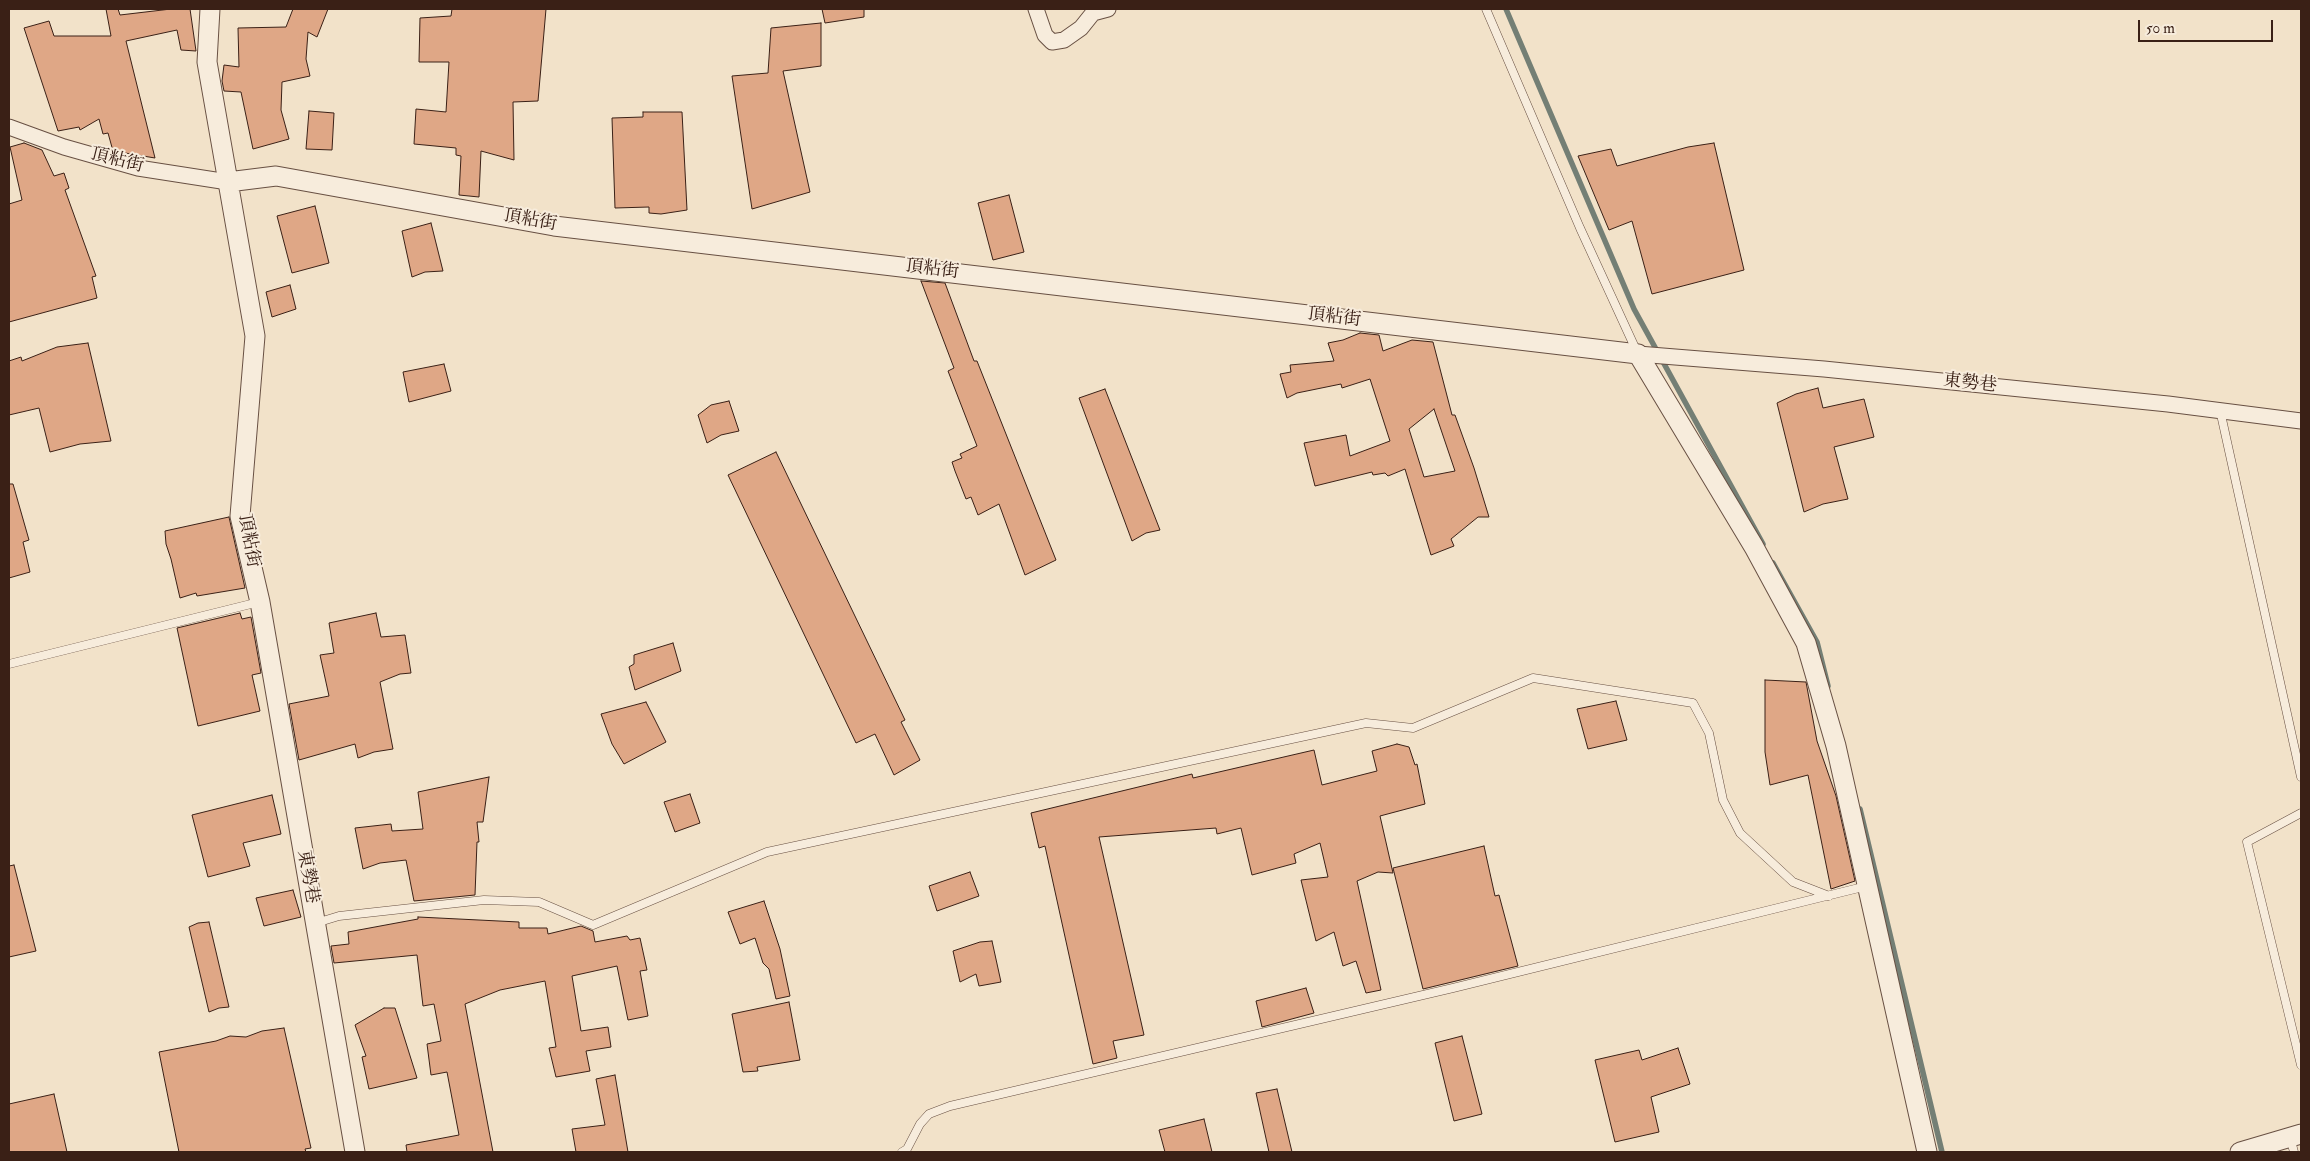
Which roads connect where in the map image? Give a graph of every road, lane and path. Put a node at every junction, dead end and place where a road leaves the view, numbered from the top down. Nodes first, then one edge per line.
1 (210, 9) edge
2 (1036, 9) edge
3 (1486, 9) edge
4 (1098, 10) edge
5 (9, 127) edge
6 (228, 182) junction
7 (1638, 354) junction
8 (2220, 410) junction
9 (2301, 421) edge
10 (260, 602) junction
11 (9, 664) edge
12 (2301, 776) edge
13 (2301, 813) edge
14 (1868, 886) junction
15 (1829, 896) junction
16 (316, 923) junction
17 (2301, 1065) edge
18 (2295, 1141) edge
19 (355, 1152) edge
20 (902, 1152) edge
21 (1927, 1152) edge
22 (2240, 1152) edge

1 - 6 street, 頂粘街
2 - 4 street
3 - 7 lane
5 - 6 street, 頂粘街
6 - 7 street, 頂粘街
6 - 10 street, 頂粘街
7 - 8 street, 東勢巷
7 - 14 street
8 - 9 street, 東勢巷
8 - 12 lane
10 - 11 lane
10 - 16 street, 東勢巷
13 - 17 lane
14 - 15 lane
14 - 21 street
15 - 16 lane
15 - 20 lane
16 - 19 street, 東勢巷
18 - 22 street

